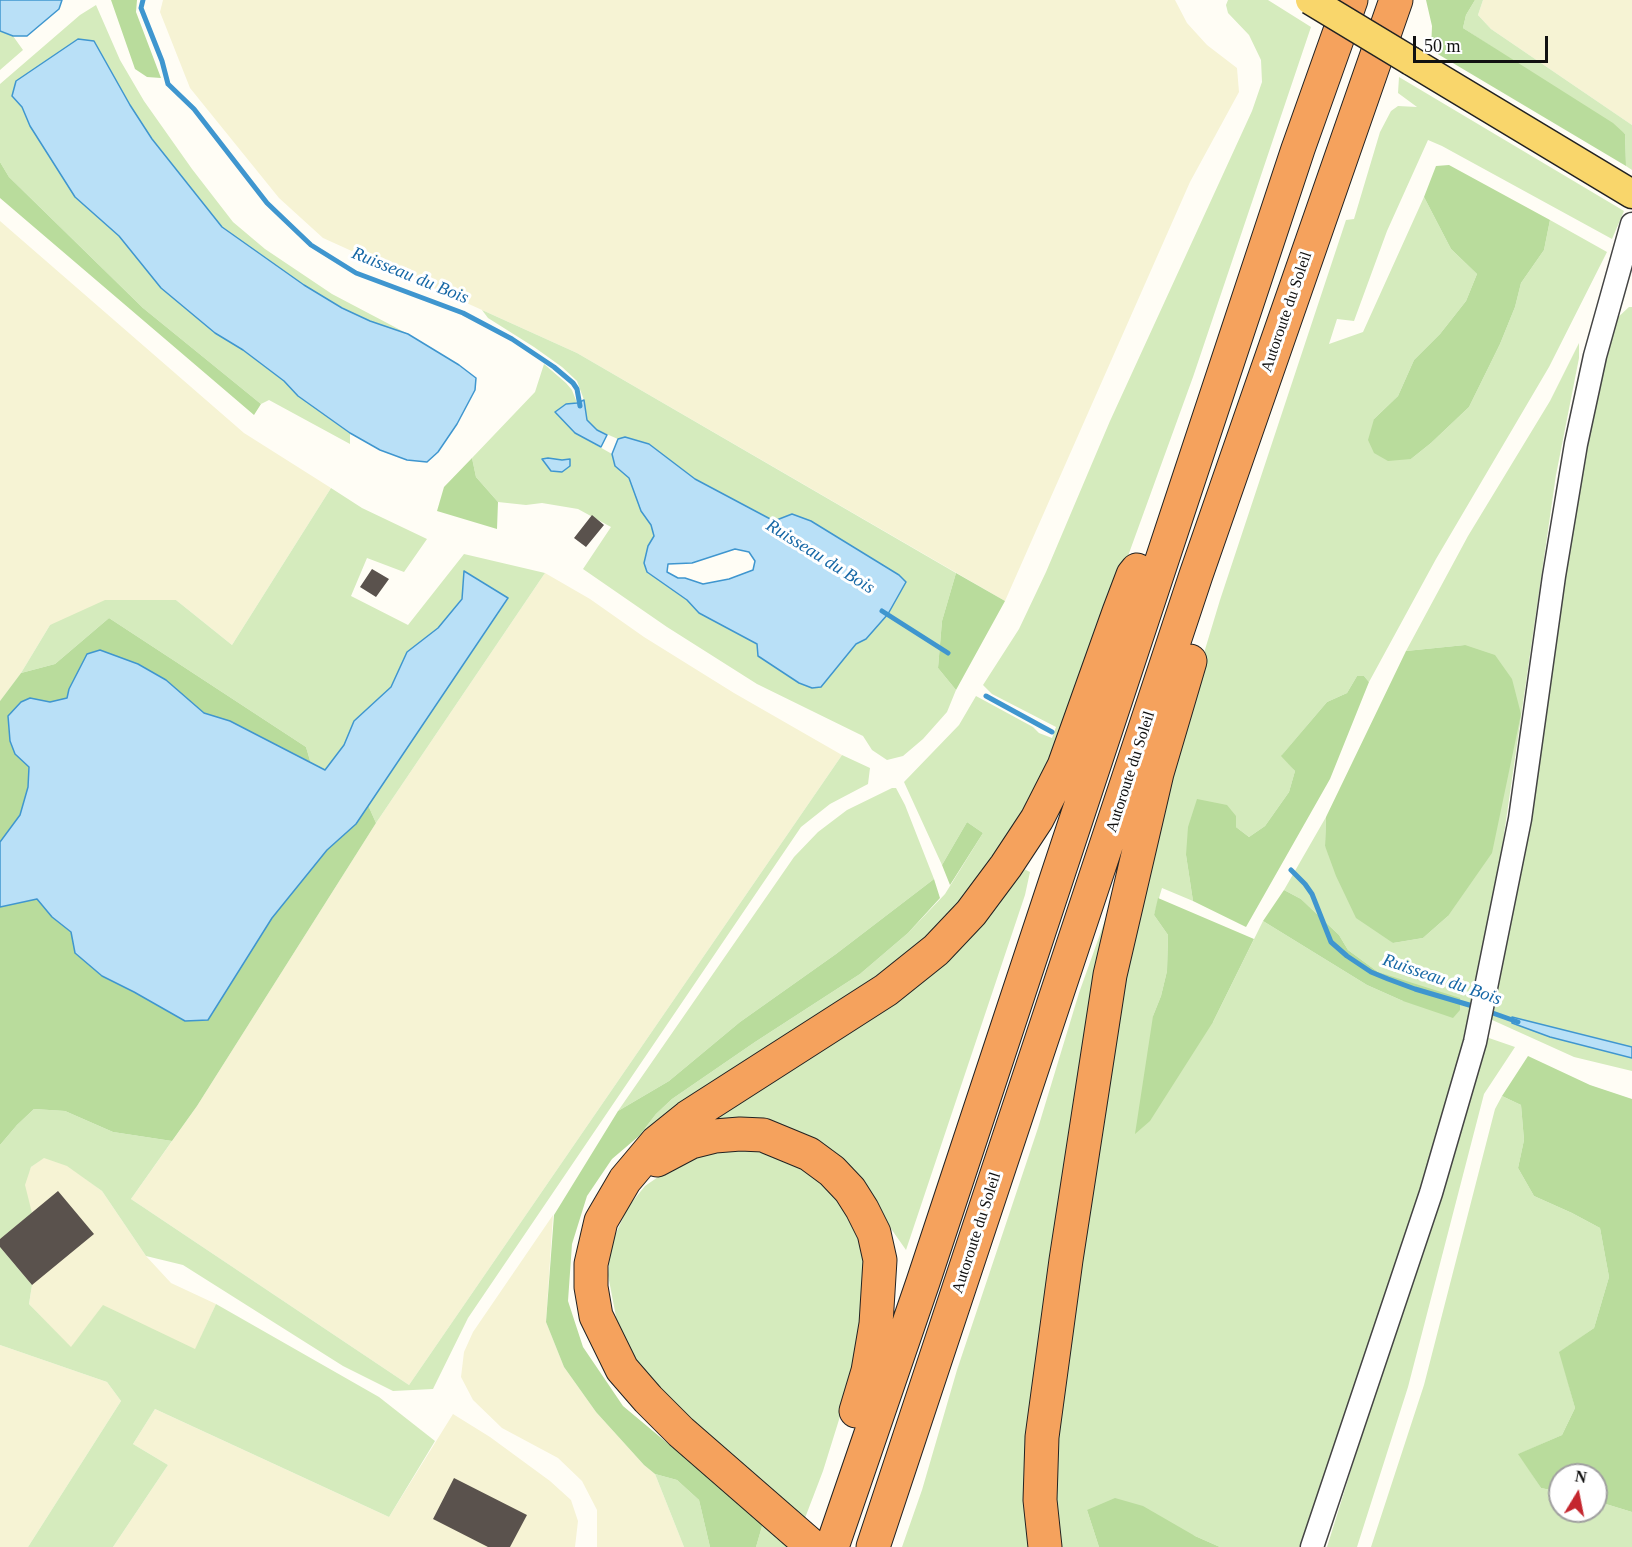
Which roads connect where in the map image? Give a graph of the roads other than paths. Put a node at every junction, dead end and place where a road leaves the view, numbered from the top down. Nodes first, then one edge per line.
1 (1310, 0) edge
2 (1351, 0) edge
3 (1396, 0) edge
4 (1632, 194) edge
5 (1632, 224) edge
6 (1170, 532) junction
7 (1196, 575) junction
8 (625, 1180) junction
9 (847, 1502) junction
10 (813, 1547) edge
11 (832, 1547) edge
12 (873, 1547) edge
13 (1045, 1547) edge
14 (1312, 1547) edge

1 - 4 main road, bridge
2 - 6 highway
3 - 7 highway, Autoroute du Soleil
5 - 14 street
6 - 8 highway
6 - 9 highway
7 - 12 highway, Autoroute du Soleil
7 - 13 highway
8 - 9 highway
8 - 10 highway
9 - 11 highway

